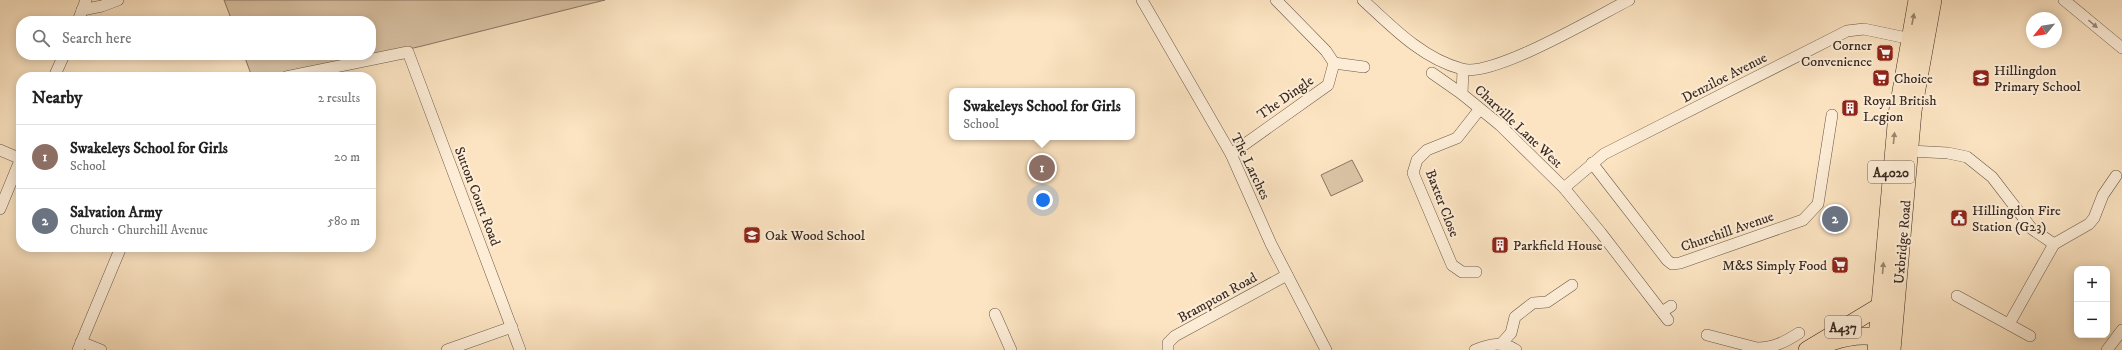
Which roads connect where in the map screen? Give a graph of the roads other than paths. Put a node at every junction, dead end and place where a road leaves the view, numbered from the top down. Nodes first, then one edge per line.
1 (118, 0) edge
2 (1142, 0) edge
3 (1276, 0) edge
4 (1629, 0) edge
5 (1917, 0) edge
6 (1933, 0) edge
7 (2064, 0) edge
8 (1368, 1) edge
9 (84, 5) edge
10 (80, 16) edge
11 (1909, 38) junction
12 (1923, 47) junction
13 (2122, 48) edge
14 (376, 59) edge
15 (62, 60) edge
16 (372, 60) edge
17 (1334, 63) junction
18 (1364, 67) dead end
19 (1463, 70) junction
20 (56, 72) edge
21 (319, 72) edge
22 (1432, 73) dead end
23 (1462, 94) junction
24 (1479, 110) junction
25 (1905, 112) junction
26 (1832, 115) dead end
27 (0, 150) edge
28 (1910, 151) junction
29 (1230, 154) junction
30 (16, 156) edge
31 (1592, 163) junction
32 (16, 170) edge
33 (2116, 176) dead end
34 (1564, 188) junction
35 (0, 209) edge
36 (2054, 244) junction
37 (119, 252) edge
38 (1476, 272) dead end
39 (1287, 275) junction
40 (1572, 285) dead end
41 (1957, 296) dead end
42 (1880, 306) junction
43 (1667, 313) dead end
44 (995, 314) dead end
45 (2009, 324) junction
46 (512, 327) junction
47 (2122, 330) edge
48 (1799, 333) dead end
49 (1707, 335) dead end
50 (2030, 336) dead end
51 (1501, 344) junction
52 (80, 346) edge
53 (1785, 346) edge
54 (1884, 346) edge
55 (101, 350) edge
56 (448, 350) edge
57 (520, 350) edge
58 (1011, 350) edge
59 (1168, 350) edge
60 (1326, 350) edge
61 (1475, 350) edge
62 (1516, 350) edge
63 (1807, 350) edge
64 (1811, 350) edge
65 (2107, 350) edge

1 - 9 street
2 - 29 street, The Larches
3 - 17 street
4 - 19 street
11 -> 5 main road, Uxbridge Road / A4020
6 - 12 main road, Uxbridge Road / A4020
7 -> 13 street
8 - 19 street
9 - 10 street
11 - 12 street
11 - 25 main road, Uxbridge Road / A4020
11 - 31 street, Denziloe Avenue
12 - 25 main road, Uxbridge Road / A4020
14 - 46 street, Sutton Court Road
15 - 20 street
16 - 21 street, Sutton Court Road
17 - 18 street
17 - 29 street, The Dingle
19 - 23 street, Charville Lane West
22 - 23 street
23 - 24 street, Charville Lane West
24 - 34 street, Charville Lane West
24 - 38 street, Baxter Close
25 - 28 main road, Uxbridge Road / A4020
42 -> 25 main road, Uxbridge Road / A4020
26 - 31 street, Churchill Avenue
27 - 30 street
28 - 36 street
28 - 54 main road, Uxbridge Road / A4020
29 - 39 street, The Larches
31 - 34 street, Denziloe Avenue
32 - 35 street
33 - 36 street
34 - 43 street, Charville Lane West
36 - 45 street
37 - 52 street
39 - 59 street, Brampton Road
39 - 60 street, The Larches
40 - 51 street
41 - 45 street
42 - 54 main road, Uxbridge Road / A4020
42 - 63 main road, A437
44 - 58 street
45 - 50 street
46 - 56 street
46 - 57 street, Sutton Court Road
47 - 65 street
48 - 53 street
49 - 53 street
51 - 61 street
51 - 62 street
52 - 55 street
54 - 64 main road, A437

